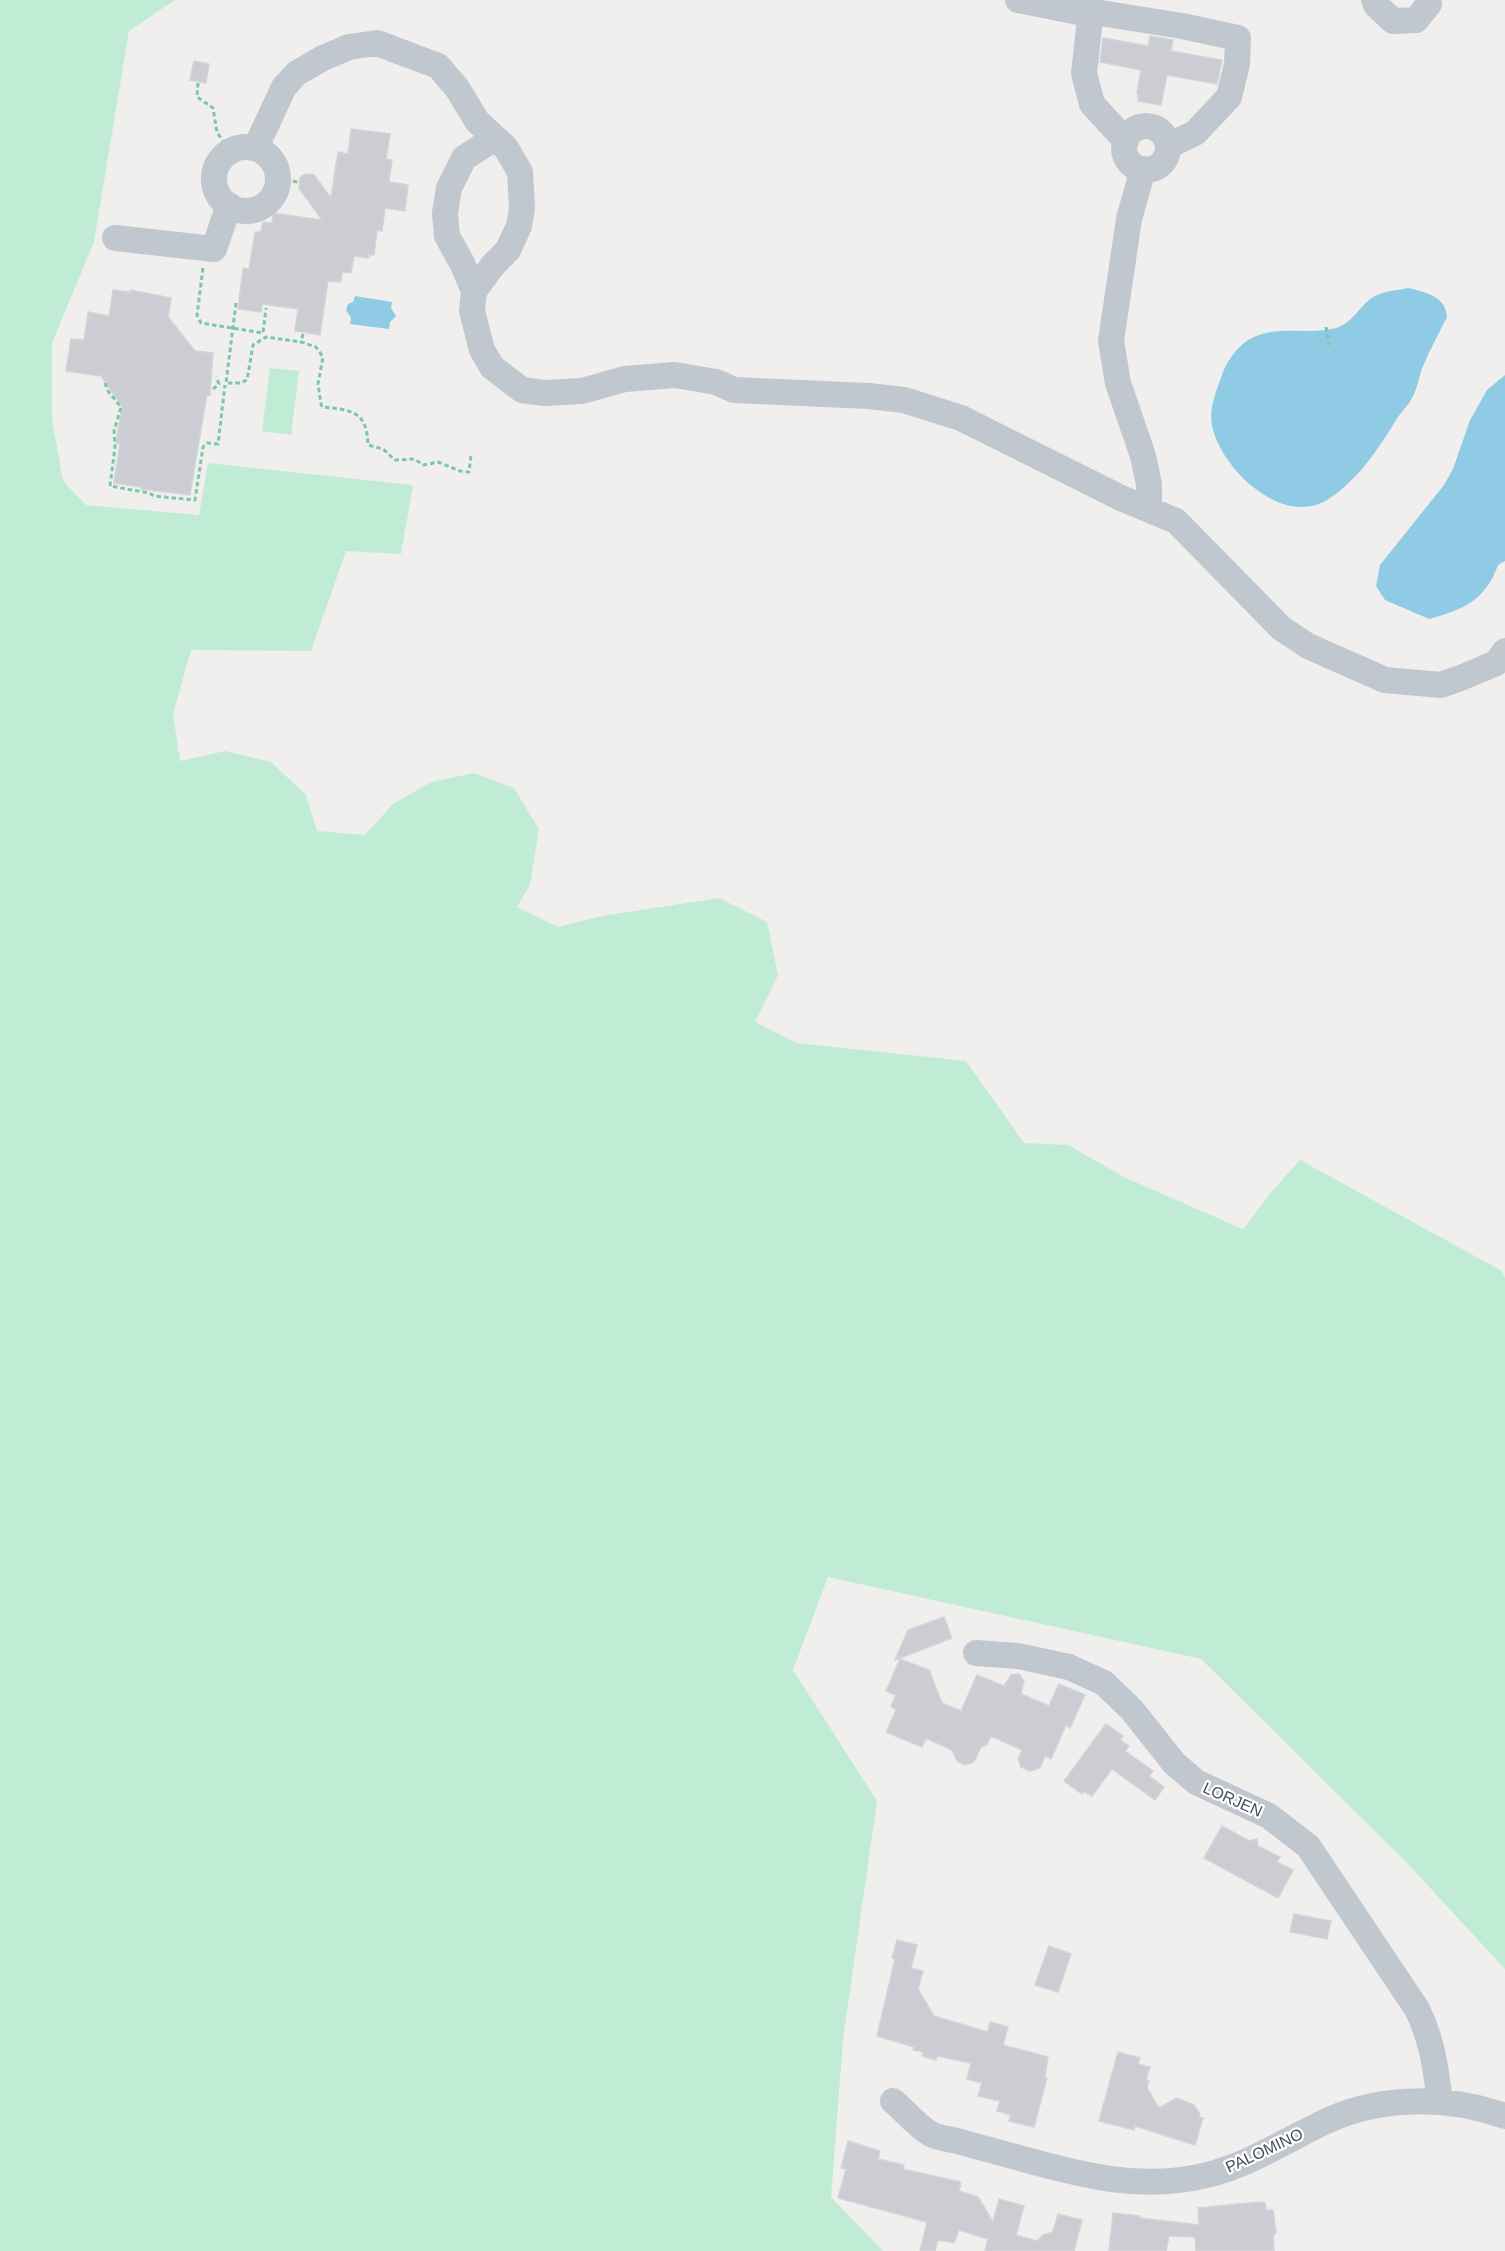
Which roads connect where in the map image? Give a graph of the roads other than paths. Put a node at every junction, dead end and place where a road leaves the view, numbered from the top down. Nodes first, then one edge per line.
1 (1018, 0) edge
2 (1374, 0) edge
3 (1428, 0) edge
4 (1083, 13) junction
5 (495, 138) junction
6 (1126, 141) junction
7 (1168, 146) junction
8 (256, 147) junction
9 (1143, 169) junction
10 (229, 206) junction
11 (115, 237) dead end
12 (474, 291) junction
13 (1149, 509) junction
14 (1505, 651) edge
15 (976, 1653) dead end
16 (893, 2101) dead end
17 (1440, 2102) junction
18 (1505, 2116) edge

1 - 4 street
2 - 3 street
4 - 6 street
4 - 7 street
5 - 8 street
5 - 12 street
5 - 12 street
6 - 7 street
6 - 9 street
7 - 9 street
8 - 10 street
8 - 10 street
9 - 13 street
10 - 11 street
12 - 13 street
13 - 14 street
15 - 17 street, LORJEN
16 - 17 street, PALOMINO
17 - 18 street, PALOMINO

